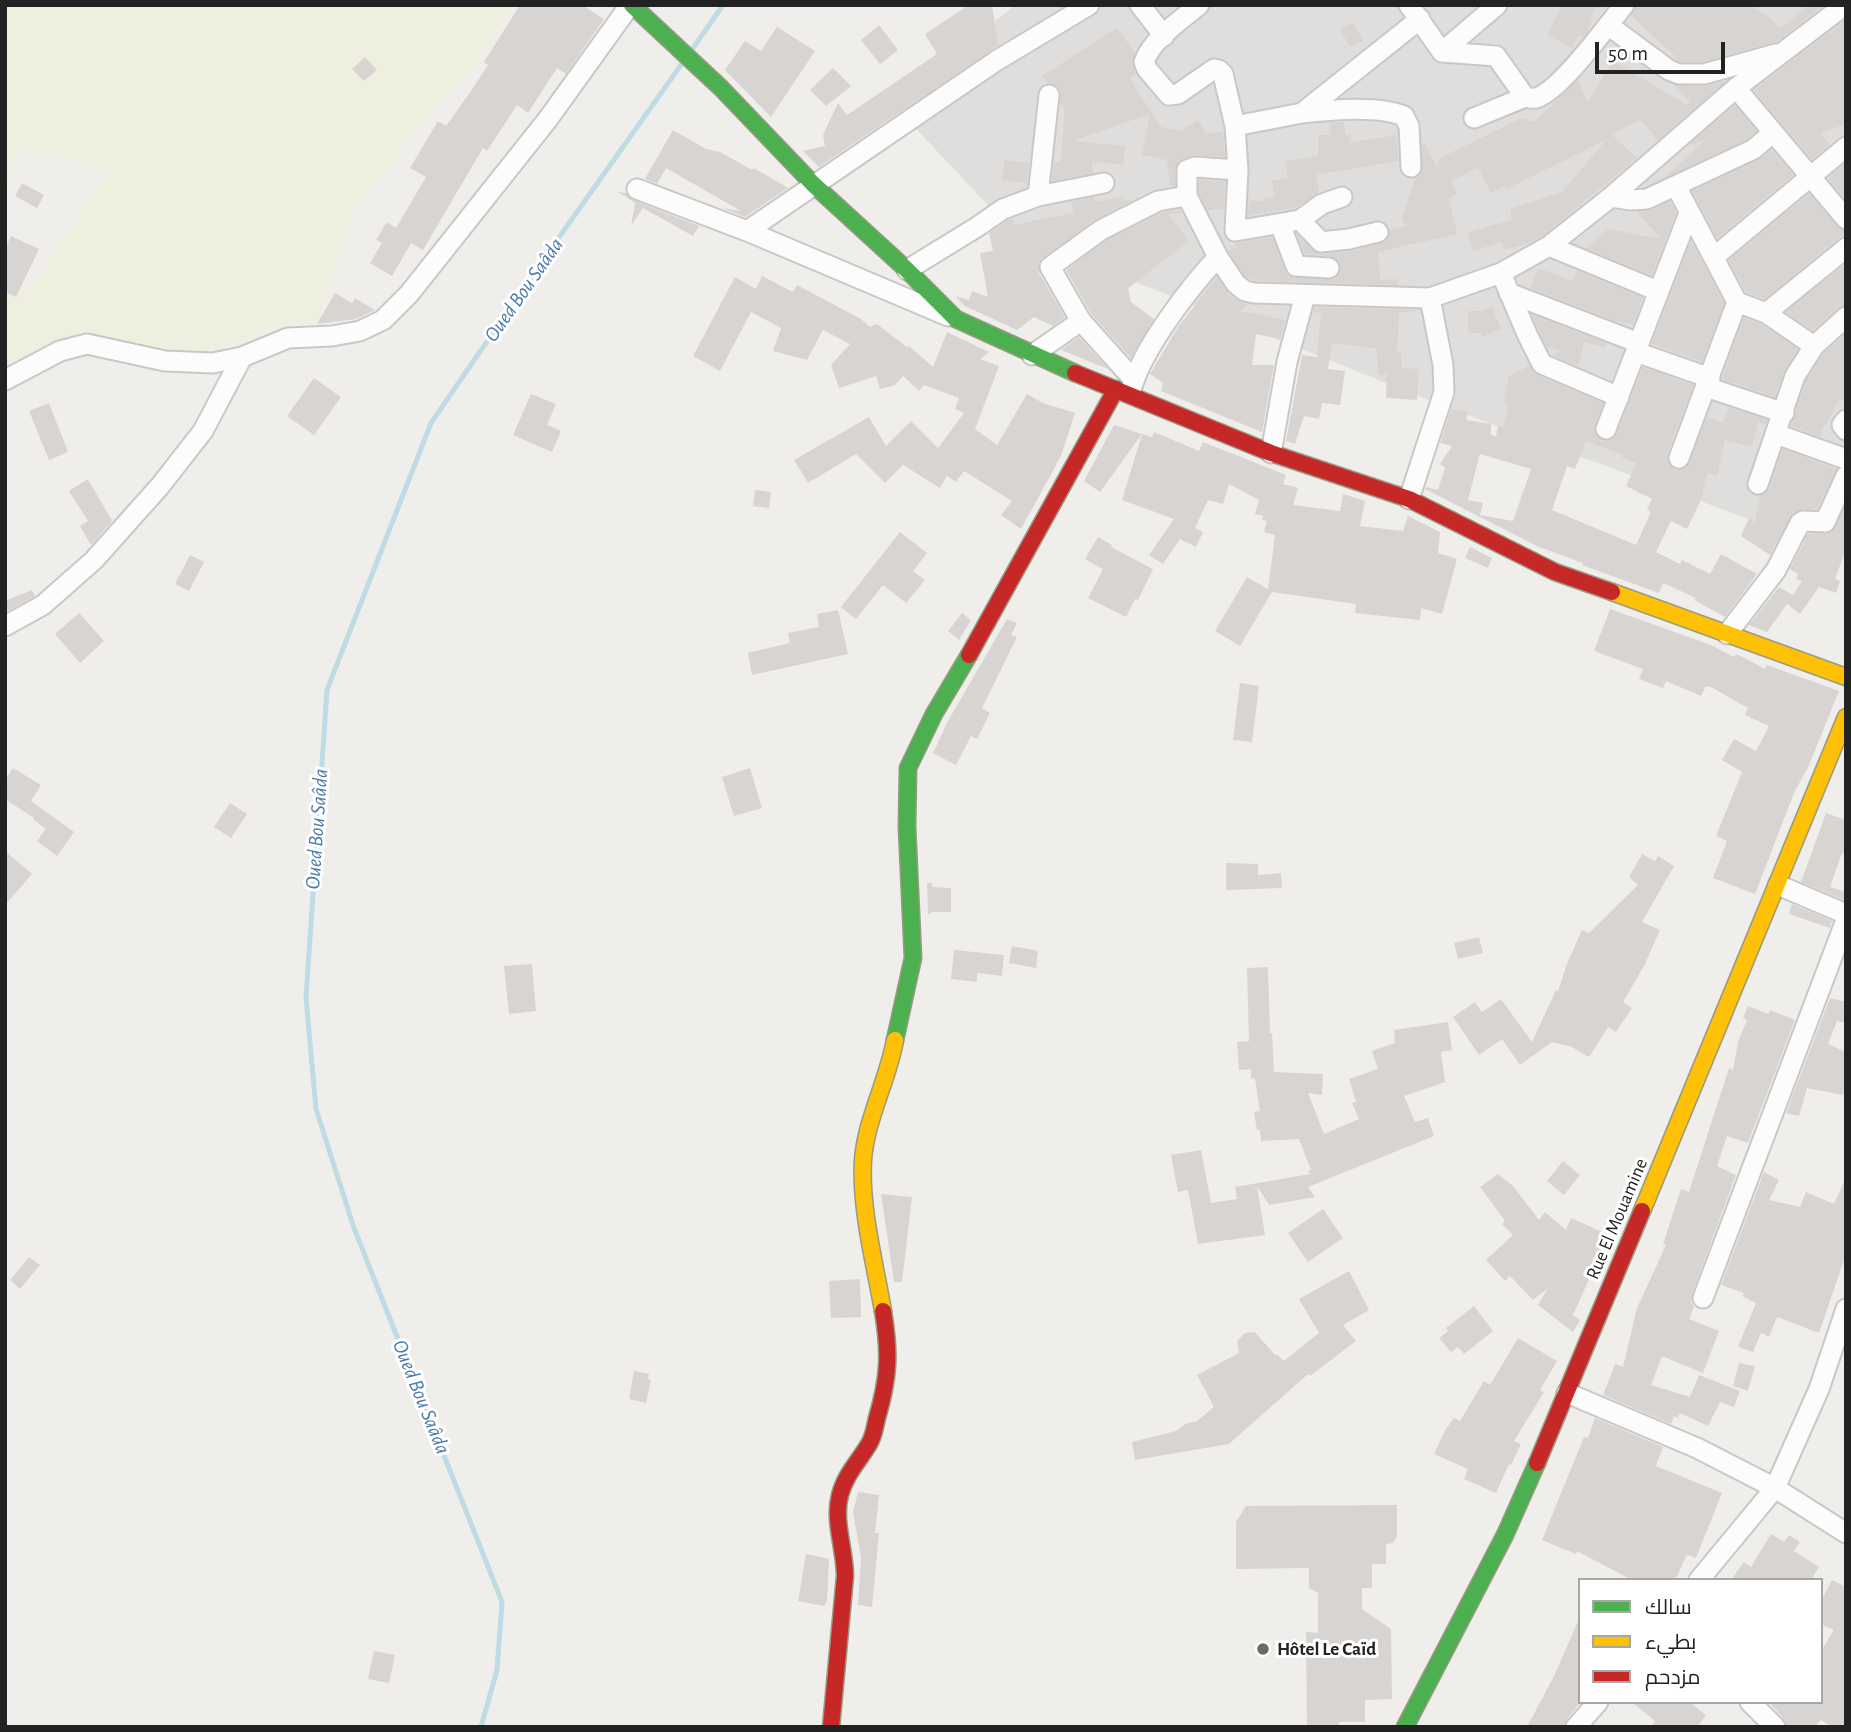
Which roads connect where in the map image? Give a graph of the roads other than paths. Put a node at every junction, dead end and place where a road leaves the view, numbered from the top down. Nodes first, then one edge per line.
1 (1089, 5) edge
2 (1140, 5) edge
3 (1199, 5) edge
4 (1497, 5) edge
5 (1623, 5) edge
6 (1845, 5) edge
7 (634, 8) edge
8 (1415, 12) edge
9 (1608, 25) junction
10 (1164, 36) junction
11 (1442, 52) junction
12 (1783, 52) junction
13 (1736, 88) junction
14 (1049, 95) dead end
15 (1525, 97) junction
16 (1302, 113) junction
17 (1474, 118) dead end
18 (1235, 126) junction
19 (1772, 133) junction
20 (1846, 147) edge
21 (1411, 167) dead end
22 (1238, 170) junction
23 (1810, 177) junction
24 (1104, 183) dead end
25 (813, 184) junction
26 (1676, 186) junction
27 (637, 189) dead end
28 (1187, 195) junction
29 (1038, 196) junction
30 (1342, 197) dead end
31 (1611, 197) junction
32 (1689, 213) junction
33 (1846, 219) edge
34 (1300, 220) junction
35 (1280, 224) junction
36 (747, 230) junction
37 (1378, 232) dead end
38 (1549, 246) junction
39 (1846, 248) edge
40 (1218, 257) junction
41 (1714, 257) junction
42 (1329, 268) dead end
43 (907, 270) junction
44 (1501, 273) junction
45 (1658, 290) junction
46 (1509, 293) junction
47 (1305, 295) junction
48 (1430, 298) junction
49 (1737, 302) junction
50 (1766, 313) junction
51 (1846, 317) edge
52 (956, 319) junction
53 (1081, 321) junction
54 (1814, 346) junction
55 (1638, 347) junction
56 (1032, 355) junction
57 (242, 357) junction
58 (5, 380) edge
59 (1708, 382) junction
60 (1126, 388) junction
61 (1619, 397) junction
62 (1784, 414) junction
63 (1846, 420) edge
64 (1606, 429) dead end
65 (1846, 430) edge
66 (1776, 434) junction
67 (1272, 453) junction
68 (1679, 458) dead end
69 (1846, 459) edge
70 (1846, 476) edge
71 (1758, 484) dead end
72 (1409, 499) junction
73 (5, 626) edge
74 (1727, 634) junction
75 (1846, 677) edge
76 (1846, 718) edge
77 (1778, 886) junction
78 (1846, 917) edge
79 (1703, 1298) dead end
80 (1846, 1309) edge
81 (1567, 1393) junction
82 (1775, 1488) junction
83 (1846, 1533) edge
84 (1701, 1578) edge
85 (1596, 1704) edge
86 (1752, 1704) edge
87 (831, 1727) edge
88 (1405, 1727) edge
89 (1576, 1727) edge
90 (1775, 1727) edge

1 - 25 street
2 - 10 street
3 - 10 street
4 - 11 street
5 - 9 street
6 - 12 street
7 - 25 main road
7 - 57 street
8 - 11 street
8 - 16 street
9 - 12 street
9 - 15 street
10 - 18 street
11 - 15 street
12 - 13 street
13 - 19 street
13 - 31 street
14 - 29 street
15 - 17 street
16 - 18 street
16 - 21 street
18 - 22 street
19 - 23 street
19 - 26 street
20 - 23 street
22 - 28 street
22 - 35 street
23 - 33 street
23 - 41 street
24 - 29 street
25 - 36 street
25 - 43 main road
26 - 31 street
26 - 32 street
27 - 36 street
28 - 40 street
28 - 53 street
29 - 43 street
30 - 34 street
31 - 38 street
32 - 41 street
32 - 45 street
34 - 35 street
34 - 37 street
35 - 42 street
36 - 52 street
38 - 44 street
38 - 45 street
39 - 50 street
40 - 47 street
40 - 60 street
41 - 49 street
43 - 52 main road
44 - 46 street
44 - 48 street
45 - 55 street
46 - 55 street
46 - 61 street
47 - 48 street
47 - 67 street
48 - 72 street
49 - 50 street
49 - 59 street
50 - 54 street
51 - 54 street
52 - 56 main road
53 - 56 street
53 - 60 street
54 - 62 street
55 - 59 street
55 - 61 street
56 - 60 main road
57 - 58 street
57 - 73 street
59 - 62 street
59 - 68 street
60 - 67 main road
60 - 87 main road
61 - 64 street
62 - 66 street
63 - 65 street
66 - 69 street
66 - 71 street
67 - 72 main road
70 - 74 street
72 - 74 main road
74 - 75 main road
76 - 77 main road, Rue El Mouamine
77 - 78 street
77 - 81 main road, Rue El Mouamine
78 - 79 street
80 - 82 street
81 - 82 street
81 - 88 main road, Rue El Mouamine
82 - 83 street
82 - 84 street
85 - 89 street
86 - 90 street

